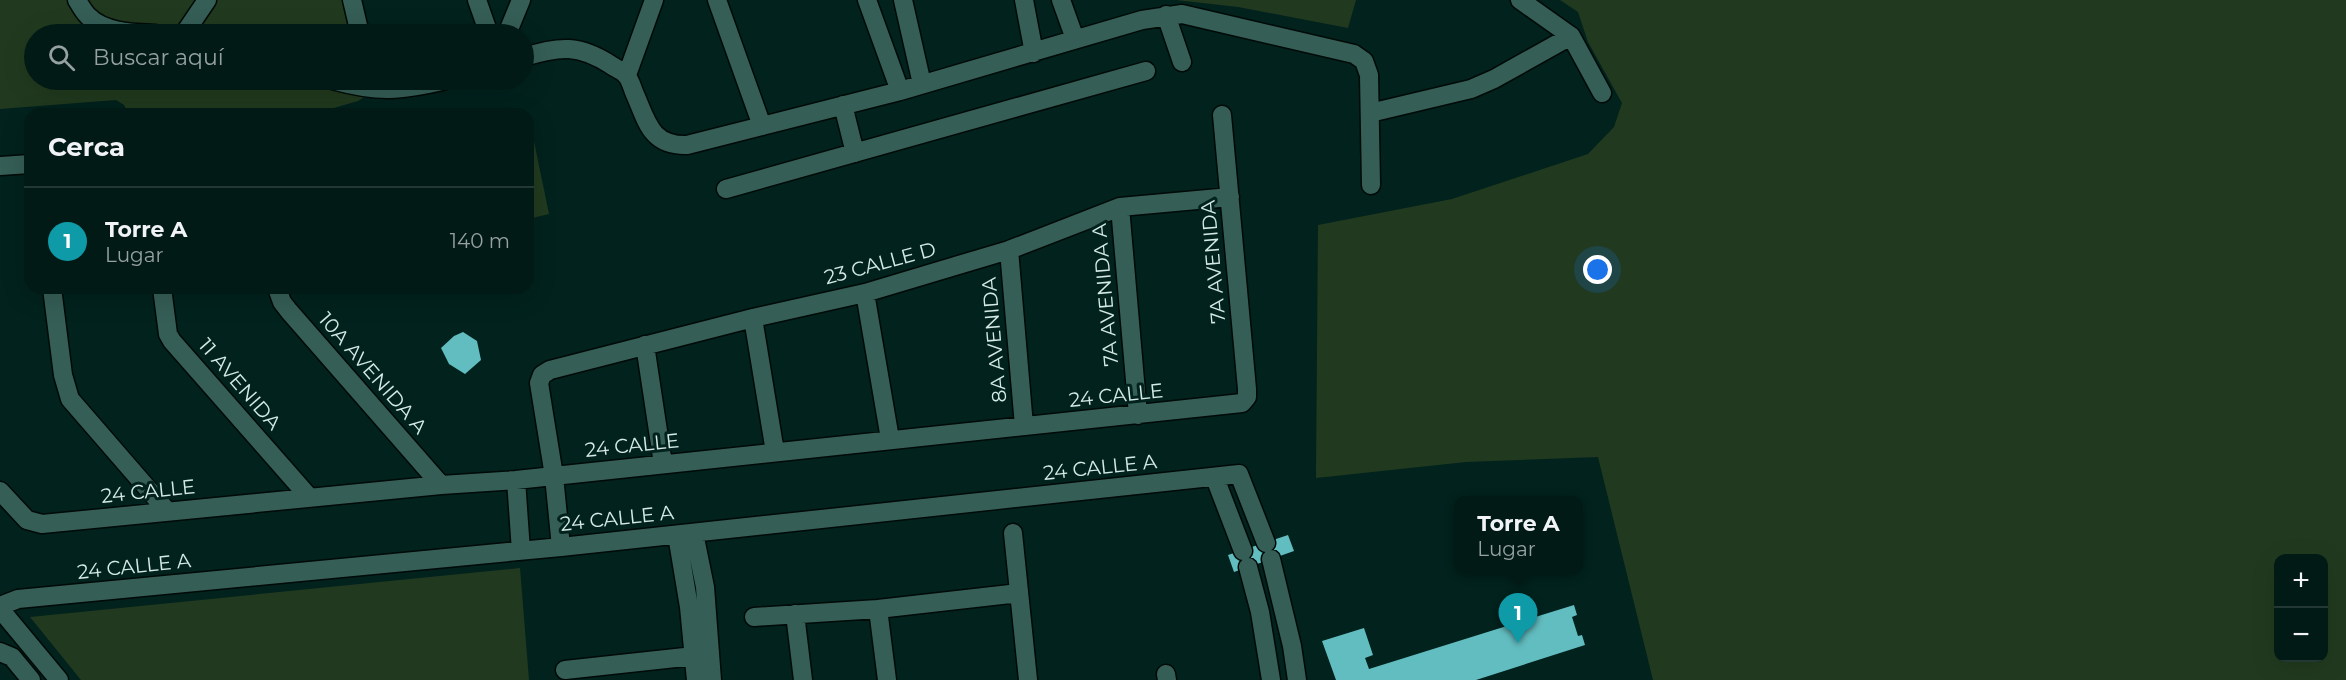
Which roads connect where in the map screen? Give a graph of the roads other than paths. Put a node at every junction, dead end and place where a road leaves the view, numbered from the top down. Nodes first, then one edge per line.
1 (77, 0) edge
2 (207, 0) edge
3 (352, 0) edge
4 (477, 0) edge
5 (521, 0) edge
6 (654, 0) edge
7 (717, 0) edge
8 (867, 0) edge
9 (903, 0) edge
10 (1024, 0) edge
11 (1061, 0) edge
12 (1520, 0) edge
13 (1166, 15) junction
14 (103, 24) edge
15 (191, 24) edge
16 (358, 24) edge
17 (485, 24) edge
18 (511, 24) edge
19 (1571, 36) junction
20 (1075, 39) junction
21 (1034, 53) junction
22 (534, 54) edge
23 (1182, 62) dead end
24 (1146, 71) dead end
25 (627, 75) junction
26 (922, 84) junction
27 (900, 91) junction
28 (1602, 93) dead end
29 (843, 105) junction
30 (1370, 113) junction
31 (1222, 115) dead end
32 (762, 126) junction
33 (855, 153) junction
34 (24, 164) edge
35 (0, 166) edge
36 (1371, 186) dead end
37 (726, 189) dead end
38 (1230, 197) junction
39 (1120, 207) junction
40 (1009, 250) junction
41 (865, 293) junction
42 (53, 294) edge
43 (163, 294) edge
44 (279, 294) edge
45 (753, 318) junction
46 (645, 345) junction
47 (1242, 404) joint
48 (1138, 415) junction
49 (1024, 426) junction
50 (890, 439) junction
51 (775, 452) junction
52 (663, 464) junction
53 (554, 476) junction
54 (1215, 478) junction
55 (516, 480) junction
56 (441, 485) junction
57 (0, 491) edge
58 (309, 498) junction
59 (167, 511) junction
60 (1013, 533) dead end
61 (686, 534) junction
62 (561, 547) junction
63 (521, 551) junction
64 (1019, 593) junction
65 (0, 607) edge
66 (878, 609) junction
67 (795, 614) junction
68 (754, 617) dead end
69 (1292, 646) junction
70 (1267, 650) junction
71 (0, 652) edge
72 (694, 656) junction
73 (565, 670) dead end
74 (31, 680) edge
75 (59, 680) edge
76 (696, 680) edge
77 (712, 680) edge
78 (803, 680) edge
79 (887, 680) edge
80 (1028, 680) edge
81 (1271, 680) edge
82 (1297, 680) edge

1 - 14 street
2 - 15 street
3 - 16 street
4 - 17 street
5 - 18 street
6 - 25 street
7 - 32 street
8 - 27 street
9 - 26 street
10 - 21 street
11 - 20 street
12 - 19 street
13 - 20 street
13 - 23 street
13 - 30 street
19 - 28 street
19 - 30 street
20 - 21 street
21 - 26 street
22 - 25 street
24 - 33 street
25 - 32 street
26 - 27 street
27 - 29 street
29 - 32 street
29 - 33 street
30 - 36 street
31 - 38 street, 7A AVENIDA
33 - 37 street
34 - 35 street
38 - 39 street, 23 CALLE D
38 - 47 street, 7A AVENIDA
39 - 40 street, 23 CALLE D
39 - 48 street, 7A AVENIDA A
40 - 41 street, 23 CALLE D
40 - 49 street, 8A AVENIDA
41 - 45 street, 23 CALLE D
41 - 50 street
42 - 59 street
43 - 58 street, 11 AVENIDA
44 - 56 street, 10A AVENIDA A
45 - 46 street, 23 CALLE D
45 - 51 street
46 - 52 street
46 - 53 street, 23 CALLE D
47 - 48 street, 24 CALLE
48 - 49 street, 24 CALLE
49 - 50 street, 24 CALLE
50 - 51 street, 24 CALLE
51 - 52 street, 24 CALLE
52 - 53 street, 24 CALLE
53 - 55 street, 24 CALLE
53 - 62 street
54 - 61 street, 24 CALLE A
54 - 69 street, 24 CALLE A
54 - 70 street
55 - 56 street, 24 CALLE
55 - 63 street
56 - 58 street, 24 CALLE
57 - 59 street, 24 CALLE
58 - 59 street, 24 CALLE
60 - 64 street
61 - 62 street, 24 CALLE A
61 - 72 street
61 - 77 street
62 - 63 street, 24 CALLE A
63 - 65 street, 24 CALLE A
64 - 66 street
64 - 80 street
65 - 75 street
66 - 67 street
66 - 79 street
67 - 68 street
67 - 78 street
69 - 70 street
69 - 82 street
70 - 81 street
71 - 74 street
72 - 73 street
72 - 76 street

